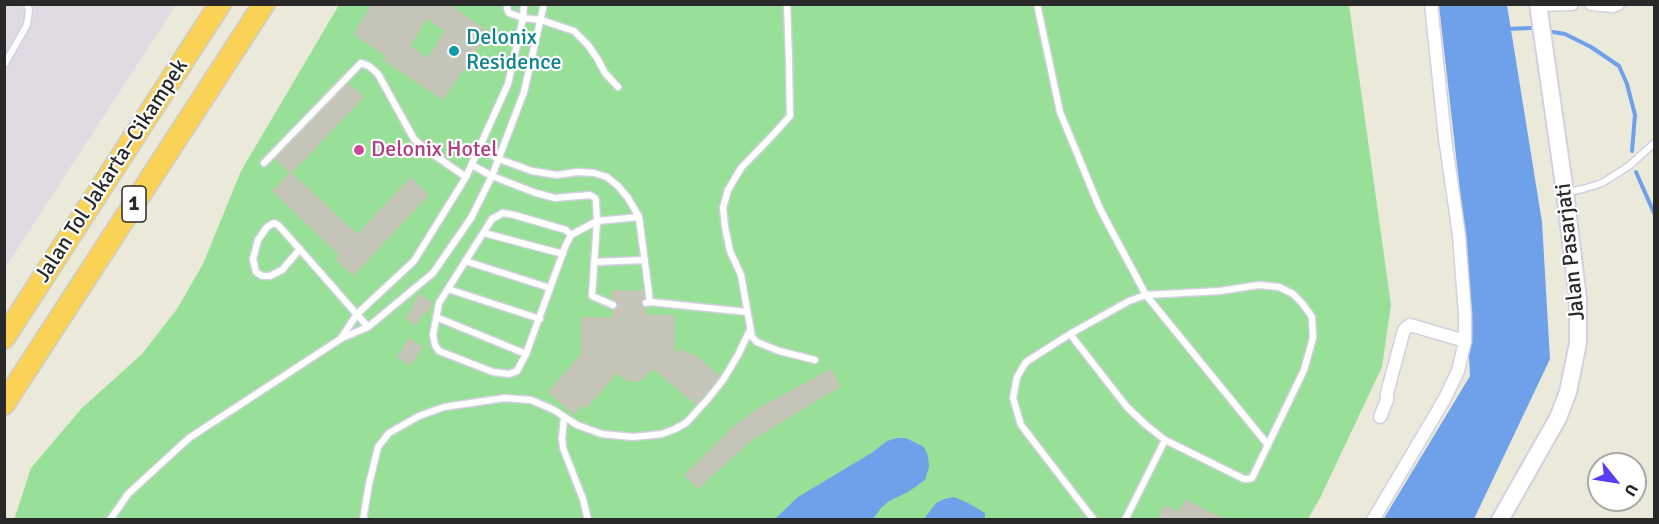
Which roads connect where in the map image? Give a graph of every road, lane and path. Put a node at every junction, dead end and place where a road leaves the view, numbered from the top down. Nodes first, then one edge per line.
1 (27, 4) edge
2 (220, 4) edge
3 (264, 4) edge
4 (507, 4) edge
5 (524, 4) edge
6 (544, 4) edge
7 (787, 4) edge
8 (1037, 4) edge
9 (1431, 4) edge
10 (1572, 4) edge
11 (1591, 4) edge
12 (1618, 4) edge
13 (1538, 5) edge
14 (523, 18) junction
15 (541, 20) junction
16 (4, 65) edge
17 (618, 87) dead end
18 (1653, 144) dead end
19 (479, 149) junction
20 (499, 159) junction
21 (264, 163) dead end
22 (472, 165) junction
23 (492, 176) junction
24 (466, 177) junction
25 (1565, 192) junction
26 (639, 217) junction
27 (597, 221) junction
28 (483, 233) junction
29 (571, 235) junction
30 (300, 249) junction
31 (563, 254) junction
32 (645, 260) junction
33 (465, 261) junction
34 (594, 262) junction
35 (550, 288) junction
36 (448, 289) junction
37 (1146, 295) junction
38 (613, 304) dead end
39 (747, 312) junction
40 (357, 314) junction
41 (436, 317) junction
42 (540, 319) junction
43 (368, 327) junction
44 (750, 330) junction
45 (1070, 334) junction
46 (4, 338) edge
47 (342, 338) junction
48 (1465, 340) junction
49 (526, 354) junction
50 (815, 360) dead end
51 (4, 404) edge
52 (564, 417) junction
53 (1380, 417) dead end
54 (1165, 440) junction
55 (1268, 445) junction
56 (110, 519) edge
57 (363, 519) edge
58 (588, 519) edge
59 (1094, 519) edge
60 (1125, 519) edge
61 (1373, 519) edge
62 (1500, 519) edge

1 - 16 lane
2 - 46 highway, Jalan Tol Jakarta–Cikampek / 1
3 - 51 highway, Jalan Tol Jakarta–Cikampek / 1
4 - 14 lane
5 - 14 lane
6 - 15 lane
7 - 39 lane
8 - 37 lane
9 - 48 street
10 - 13 street
11 - 12 street
13 - 25 main road, Jalan Pasarjati
14 - 15 lane
14 - 19 lane
15 - 17 lane
15 - 20 lane
18 - 25 lane
19 - 20 lane
19 - 22 lane
20 - 23 lane
20 - 26 lane
21 - 24 lane
22 - 23 lane
22 - 24 lane
23 - 27 lane
23 - 43 lane
24 - 40 lane
25 - 62 main road, Jalan Pasarjati
26 - 27 lane
26 - 32 lane
27 - 29 lane
27 - 34 lane
28 - 29 lane
28 - 31 lane
28 - 33 lane
29 - 31 lane
30 - 30 lane
30 - 40 lane
31 - 35 lane
32 - 34 lane
32 - 39 lane
33 - 35 lane
33 - 36 lane
34 - 38 lane
35 - 42 lane
36 - 41 lane
36 - 42 lane
37 - 45 lane
37 - 55 lane
37 - 55 lane
39 - 44 lane
40 - 43 lane
40 - 47 lane
41 - 49 lane
41 - 49 lane
42 - 49 lane
43 - 47 lane
44 - 50 lane
44 - 52 lane
45 - 54 lane
45 - 59 lane
47 - 56 lane
48 - 53 street
48 - 61 street
52 - 57 lane
52 - 58 lane
54 - 55 lane
54 - 60 lane

